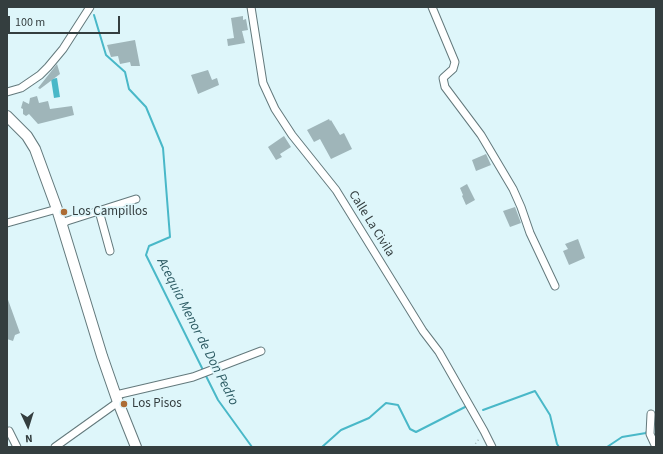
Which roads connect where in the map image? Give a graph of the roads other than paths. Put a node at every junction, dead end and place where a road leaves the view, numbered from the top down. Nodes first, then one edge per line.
1 (90, 7) edge
2 (251, 7) edge
3 (432, 7) edge
4 (7, 92) edge
5 (7, 116) edge
6 (136, 200) dead end
7 (57, 209) junction
8 (99, 211) junction
9 (7, 223) edge
10 (62, 224) junction
11 (110, 251) dead end
12 (555, 286) dead end
13 (261, 351) dead end
14 (117, 398) junction
15 (651, 414) dead end
16 (7, 432) edge
17 (17, 447) edge
18 (55, 447) edge
19 (136, 447) edge
20 (492, 447) edge
21 (656, 447) edge

1 - 4 street
2 - 20 street, Calle La Civila
3 - 12 street
5 - 7 main road
6 - 8 street
7 - 9 street
7 - 10 main road
8 - 10 street
8 - 11 street
10 - 14 main road
13 - 14 street
14 - 18 street
14 - 19 main road
15 - 21 street
16 - 17 street

